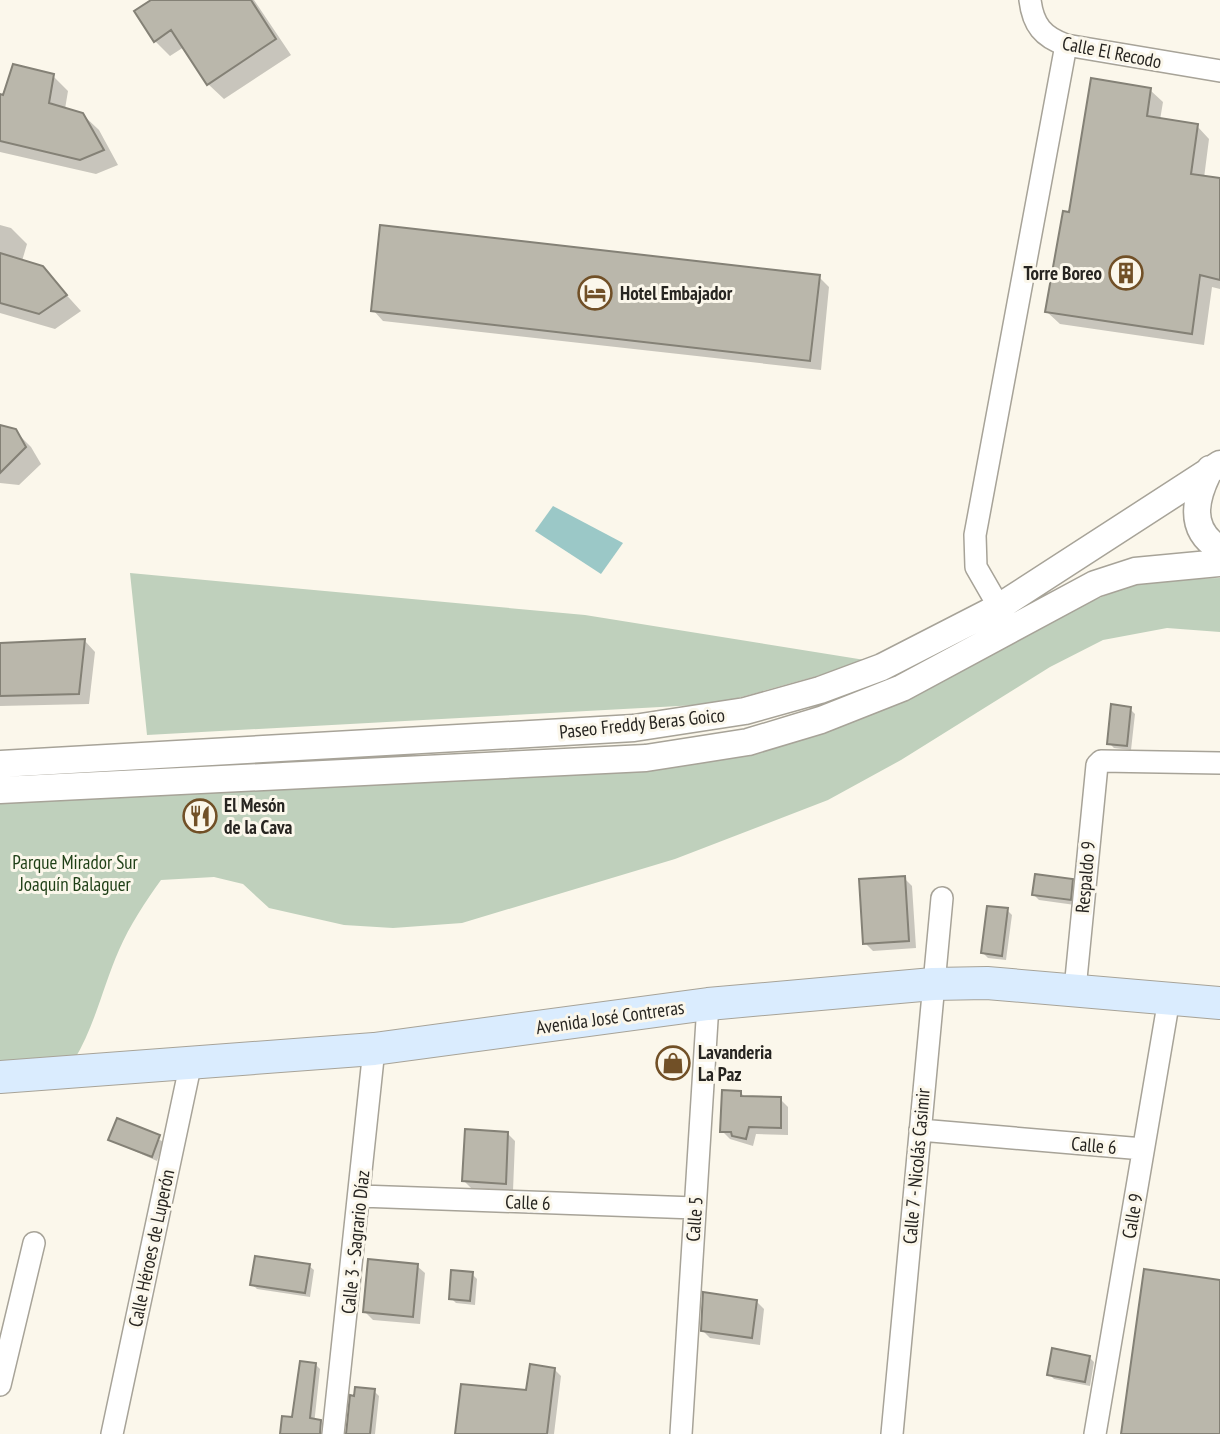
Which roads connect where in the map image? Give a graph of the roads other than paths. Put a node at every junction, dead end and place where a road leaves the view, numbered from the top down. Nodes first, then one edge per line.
1 (1030, 0) edge
2 (1066, 45) junction
3 (1220, 71) edge
4 (1215, 466) edge
5 (1220, 549) edge
6 (1220, 563) edge
7 (999, 607) junction
8 (1220, 762) edge
9 (0, 764) edge
10 (55, 774) junction
11 (0, 790) edge
12 (942, 898) dead end
13 (933, 984) junction
14 (1075, 989) junction
15 (1169, 999) junction
16 (1220, 1003) edge
17 (708, 1004) junction
18 (374, 1049) junction
19 (191, 1062) junction
20 (0, 1077) edge
21 (920, 1130) junction
22 (1143, 1149) junction
23 (360, 1196) junction
24 (695, 1208) junction
25 (34, 1243) dead end
26 (0, 1385) edge
27 (112, 1434) edge
28 (333, 1434) edge
29 (681, 1434) edge
30 (892, 1434) edge
31 (1095, 1434) edge

1 - 2 street, Calle El Recodo
2 - 3 street, Calle El Recodo
2 - 7 street
4 - 5 street
4 - 7 street, Paseo Freddy Beras Goico
6 - 10 street, Paseo Freddy Beras Goico
7 - 10 street, Paseo Freddy Beras Goico
8 - 14 street, Respaldo 9
9 - 10 street, Paseo Freddy Beras Goico
10 - 11 street, Paseo Freddy Beras Goico
12 - 13 street, Calle 7 - Nicolás Casimir
13 - 14 main road, Avenida José Contreras
13 - 17 main road, Avenida José Contreras
13 - 21 street, Calle 7 - Nicolás Casimir
14 - 15 main road, Avenida José Contreras
15 - 16 main road, Avenida José Contreras
15 - 22 street, Calle 9
17 - 18 main road, Avenida José Contreras
17 - 24 street, Calle 5
18 - 19 main road, Avenida José Contreras
18 - 23 street, Calle 3 - Sagrario Díaz
19 - 20 main road, Avenida José Contreras
19 - 27 street, Calle Héroes de Luperón
21 - 22 street, Calle 6
21 - 30 street, Calle 7 - Nicolás Casimir
22 - 31 street, Calle 9
23 - 24 street, Calle 6
23 - 28 street, Calle 3 - Sagrario Díaz
24 - 29 street, Calle 5
25 - 26 street

